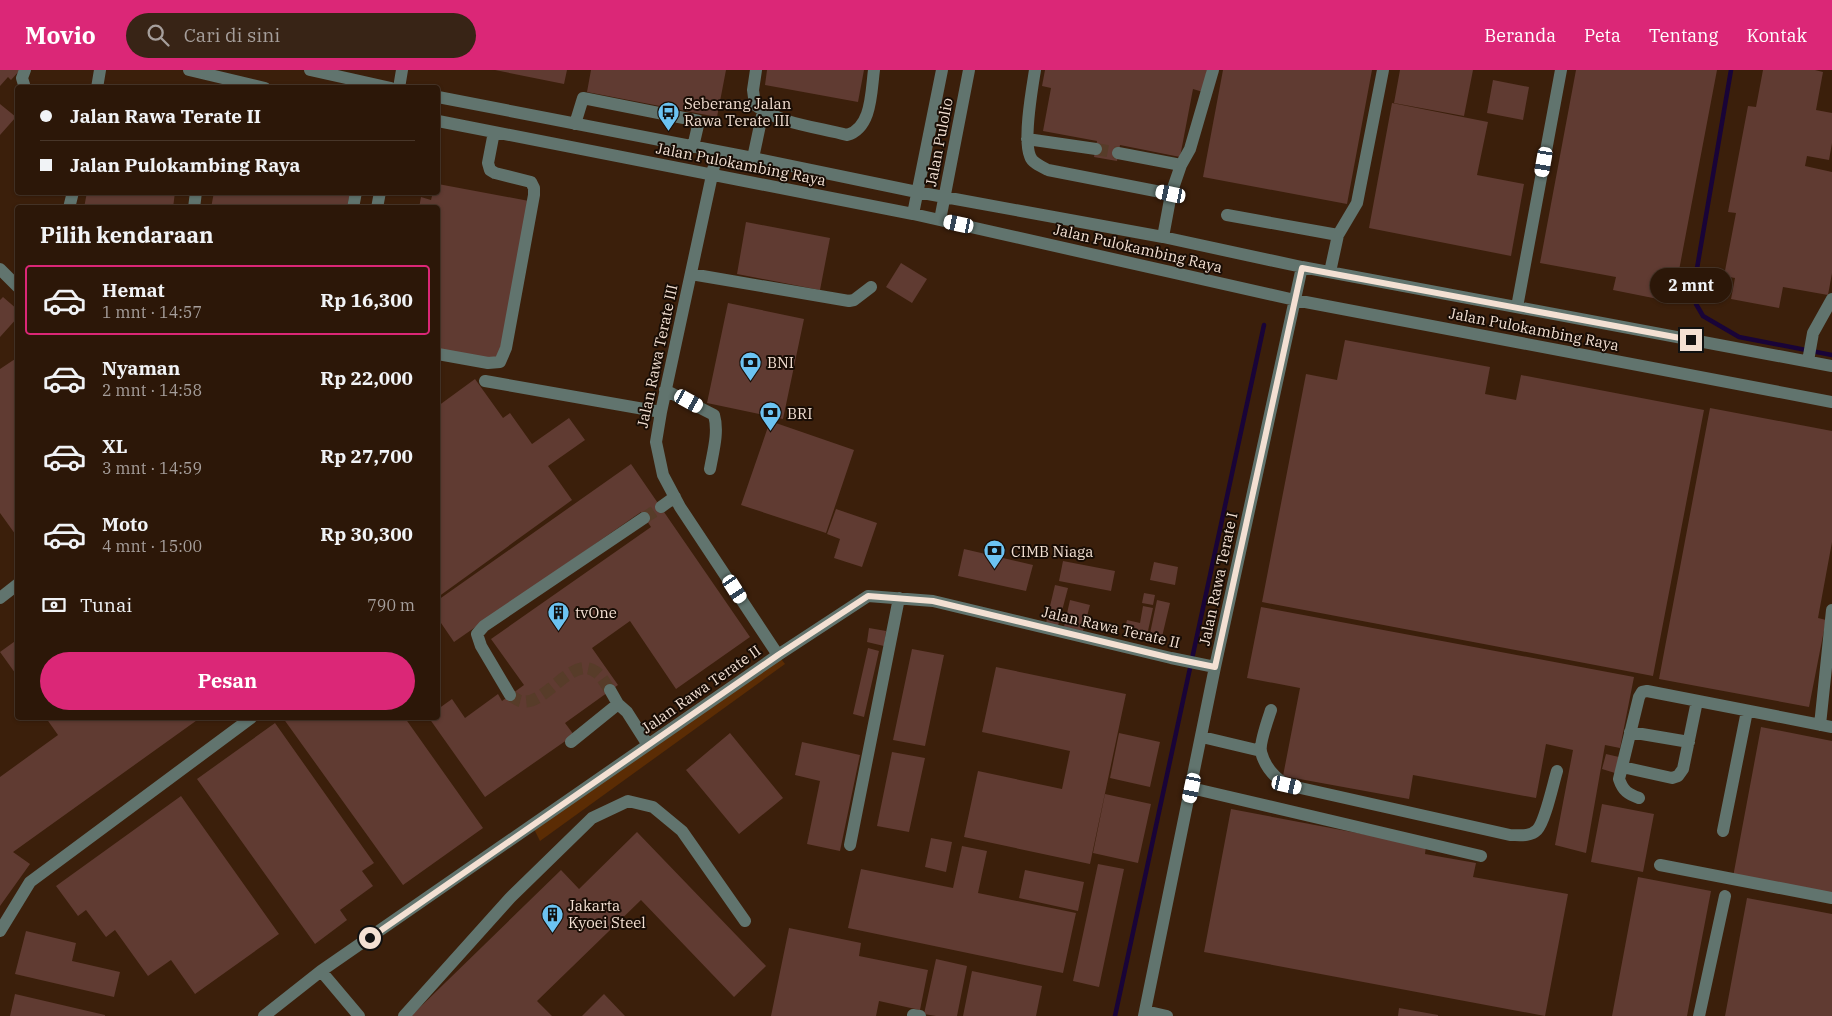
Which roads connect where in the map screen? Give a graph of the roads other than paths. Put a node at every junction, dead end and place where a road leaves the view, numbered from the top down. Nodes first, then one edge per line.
1 (25, 70) edge
2 (100, 70) edge
3 (188, 70) edge
4 (310, 70) edge
5 (402, 70) edge
6 (756, 70) edge
7 (874, 70) edge
8 (942, 70) edge
9 (969, 70) edge
10 (1034, 70) edge
11 (1213, 70) edge
12 (1383, 70) edge
13 (1561, 70) edge
14 (215, 82) edge
15 (24, 85) edge
16 (98, 85) edge
17 (243, 85) edge
18 (378, 85) edge
19 (400, 85) edge
20 (440, 97) edge
21 (763, 111) junction
22 (440, 121) edge
23 (574, 124) junction
24 (494, 132) junction
25 (1027, 139) junction
26 (693, 147) junction
27 (1096, 149) tunnel mouth
28 (717, 152) junction
29 (1118, 153) tunnel mouth
30 (753, 158) junction
31 (1181, 165) junction
32 (713, 175) junction
33 (917, 192) junction
34 (1171, 194) junction
35 (944, 197) junction
36 (913, 214) junction
37 (1227, 215) dead end
38 (940, 220) junction
39 (1338, 235) junction
40 (1163, 237) junction
41 (1302, 268) junction
42 (0, 269) edge
43 (1330, 272) junction
44 (691, 274) junction
45 (15, 284) edge
46 (871, 287) dead end
47 (1832, 299) edge
48 (1295, 300) junction
49 (1517, 307) junction
50 (1809, 353) junction
51 (440, 354) edge
52 (1832, 366) edge
53 (486, 381) dead end
54 (665, 390) junction
55 (1832, 402) edge
56 (661, 412) junction
57 (710, 469) dead end
58 (675, 497) junction
59 (660, 507) tunnel mouth
60 (644, 518) tunnel mouth
61 (15, 586) edge
62 (0, 598) edge
63 (899, 598) junction
64 (1832, 610) edge
65 (778, 655) junction
66 (1215, 667) junction
67 (610, 690) tunnel mouth
68 (510, 695) dead end
69 (1697, 701) junction
70 (618, 704) junction
71 (1271, 710) dead end
72 (1747, 711) junction
73 (248, 720) edge
74 (1826, 726) edge
75 (1630, 732) junction
76 (1202, 737) junction
77 (571, 742) dead end
78 (1689, 742) junction
79 (648, 745) junction
80 (1261, 751) junction
81 (1622, 767) junction
82 (1557, 771) dead end
83 (1192, 788) junction
84 (1640, 798) dead end
85 (1723, 831) dead end
86 (850, 845) dead end
87 (1481, 856) dead end
88 (1660, 864) dead end
89 (1725, 896) dead end
90 (1832, 898) edge
91 (745, 921) dead end
92 (0, 931) edge
93 (321, 971) junction
94 (1145, 1014) edge
95 (264, 1016) edge
96 (359, 1016) edge
97 (404, 1016) edge
98 (1167, 1016) edge
99 (1699, 1016) edge

1 - 15 street
2 - 16 street
3 - 14 street
4 - 18 street
5 - 19 street
6 - 21 street
7 - 21 street
8 - 33 street, Jalan Pulolio
9 - 35 street, Jalan Pulolio
10 - 25 street
11 - 31 street
12 - 39 street
13 - 49 street
14 - 17 street
20 - 23 street, Jalan Pulokambing Raya
21 - 30 street
22 - 24 street, Jalan Pulokambing Raya
23 - 26 street, Jalan Pulokambing Raya
23 - 26 street
24 - 32 street, Jalan Pulokambing Raya
24 - 51 street
25 - 27 street
25 - 34 street
26 - 28 street, Jalan Pulokambing Raya
28 - 30 street, Jalan Pulokambing Raya
28 - 32 street, Jalan Rawa Terate III
29 - 31 street
30 - 33 street, Jalan Pulokambing Raya
31 - 34 street
32 - 36 street, Jalan Pulokambing Raya
32 - 44 street, Jalan Rawa Terate III
33 - 35 street, Jalan Pulokambing Raya
33 - 36 street, Jalan Pulolio
34 - 40 street
35 - 38 street, Jalan Pulolio
35 - 40 street, Jalan Pulokambing Raya
36 - 38 street, Jalan Pulokambing Raya
37 - 39 street
38 - 48 street, Jalan Pulokambing Raya
39 - 43 street
40 - 41 street, Jalan Pulokambing Raya
41 - 43 street, Jalan Pulokambing Raya
41 - 48 street, Jalan Rawa Terate I
42 - 45 street
43 - 49 street, Jalan Pulokambing Raya
44 - 46 street
44 - 54 street, Jalan Rawa Terate III
47 - 50 street
48 - 55 street, Jalan Pulokambing Raya
48 - 66 street, Jalan Rawa Terate I
49 - 50 street, Jalan Pulokambing Raya
50 - 52 street, Jalan Pulokambing Raya
53 - 56 street
54 - 56 street, Jalan Rawa Terate III
54 - 57 street
56 - 58 street, Jalan Rawa Terate III
58 - 59 street
58 - 65 street, Jalan Rawa Terate III
60 - 68 street
61 - 62 street
63 - 65 street, Jalan Rawa Terate II
63 - 66 street, Jalan Rawa Terate II
63 - 86 street
64 - 74 street
65 - 79 street, Jalan Rawa Terate II
66 - 76 street, Jalan Rawa Terate I
67 - 70 street
69 - 72 street
69 - 75 street
69 - 78 street
70 - 77 street
70 - 79 street
71 - 80 street
72 - 74 street
72 - 85 street
73 - 92 street
75 - 78 street
75 - 81 street
76 - 80 street
76 - 83 street, Jalan Rawa Terate I
78 - 81 street
79 - 93 street, Jalan Rawa Terate II
80 - 82 street
81 - 84 street
83 - 87 street
83 - 94 street, Jalan Rawa Terate I
88 - 90 street
89 - 99 street
91 - 97 street
93 - 95 street, Jalan Rawa Terate II
93 - 96 street
94 - 98 street

